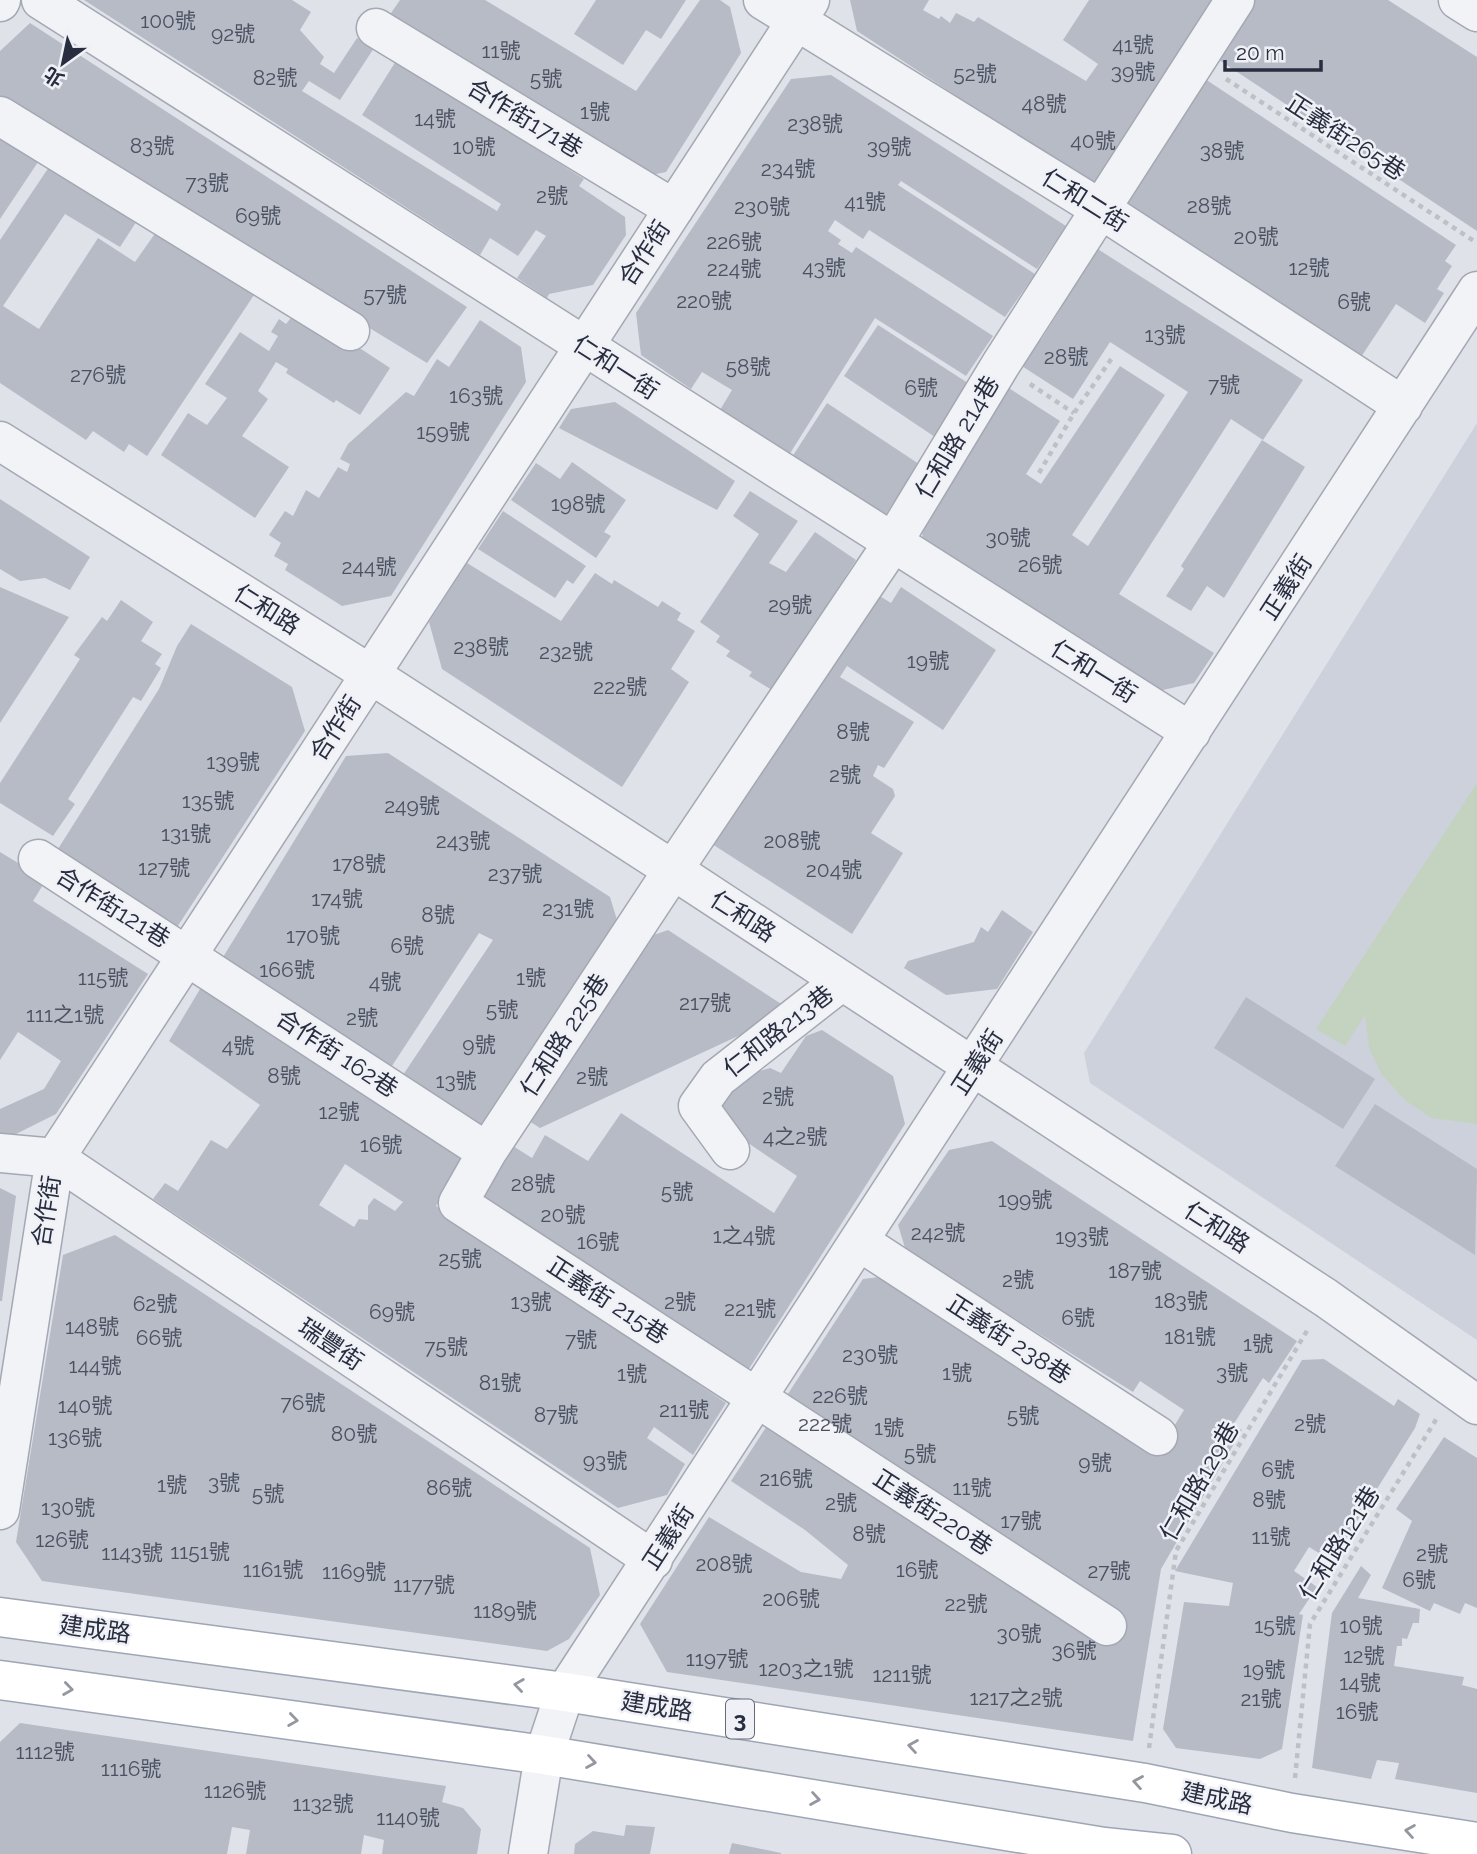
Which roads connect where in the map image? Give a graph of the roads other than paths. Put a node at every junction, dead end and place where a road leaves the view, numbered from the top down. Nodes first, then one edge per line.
1 (41, 0) edge
2 (764, 0) edge
3 (1236, 0) edge
4 (1458, 0) edge
5 (803, 10) edge
6 (1477, 12) edge
7 (376, 28) dead end
8 (0, 116) edge
9 (674, 209) junction
10 (1102, 210) junction
11 (1477, 291) edge
12 (350, 331) dead end
13 (584, 347) junction
14 (1403, 406) junction
15 (0, 441) edge
16 (892, 544) junction
17 (370, 674) junction
18 (1191, 732) junction
19 (38, 859) dead end
20 (673, 870) junction
21 (188, 954) junction
22 (842, 981) junction
23 (973, 1068) junction
24 (730, 1150) dead end
25 (487, 1152) junction
26 (0, 1153) edge
27 (55, 1158) junction
28 (458, 1203) joint
29 (860, 1242) junction
30 (758, 1398) junction
31 (1465, 1398) edge
32 (1158, 1436) dead end
33 (0, 1510) edge
34 (653, 1560) junction
35 (0, 1617) edge
36 (1107, 1626) dead end
37 (0, 1680) edge
38 (565, 1692) junction
39 (544, 1755) junction
40 (1477, 1842) edge
41 (1103, 1850) edge
42 (528, 1854) edge
43 (1172, 1854) edge

1 - 13 street, 仁和一街
2 - 5 street, 仁和二街
3 - 10 street, 仁和路 214巷
4 - 6 street
5 - 9 street, 合作街
5 - 10 street, 仁和二街
7 - 9 street, 合作街171巷
8 - 12 street
9 - 13 street, 合作街
10 - 14 street, 仁和二街
10 - 16 street, 仁和路 214巷
11 - 14 street, 正義街
13 - 16 street, 仁和一街
13 - 17 street, 合作街
14 - 18 street, 正義街
15 - 17 street, 仁和路
16 - 18 street, 仁和一街
16 - 20 street, 仁和路 214巷
17 - 20 street, 仁和路
17 - 21 street, 合作街
18 - 23 street, 正義街
19 - 21 street, 合作街121巷
20 - 22 street, 仁和路
20 - 25 street, 仁和路 225巷
21 - 25 street, 合作街 162巷
21 - 27 street, 合作街
22 - 23 street, 仁和路
22 - 24 street, 仁和路213巷
23 - 29 street, 正義街
23 - 31 street, 仁和路
25 - 28 street, 仁和路 225巷
26 - 27 street, 瑞豐街
27 - 33 street, 合作街
27 - 34 street, 瑞豐街
28 - 30 street, 正義街 215巷
29 - 30 street, 正義街
29 - 32 street, 正義街 238巷
30 - 34 street, 正義街
30 - 36 street, 正義街220巷
34 - 38 street, 正義街
38 -> 35 main road, 建成路 / 3
37 -> 39 main road
38 - 39 street, 正義街
40 -> 38 main road, 建成路 / 3
39 -> 41 main road
39 - 42 street, 正義街
41 - 43 main road

